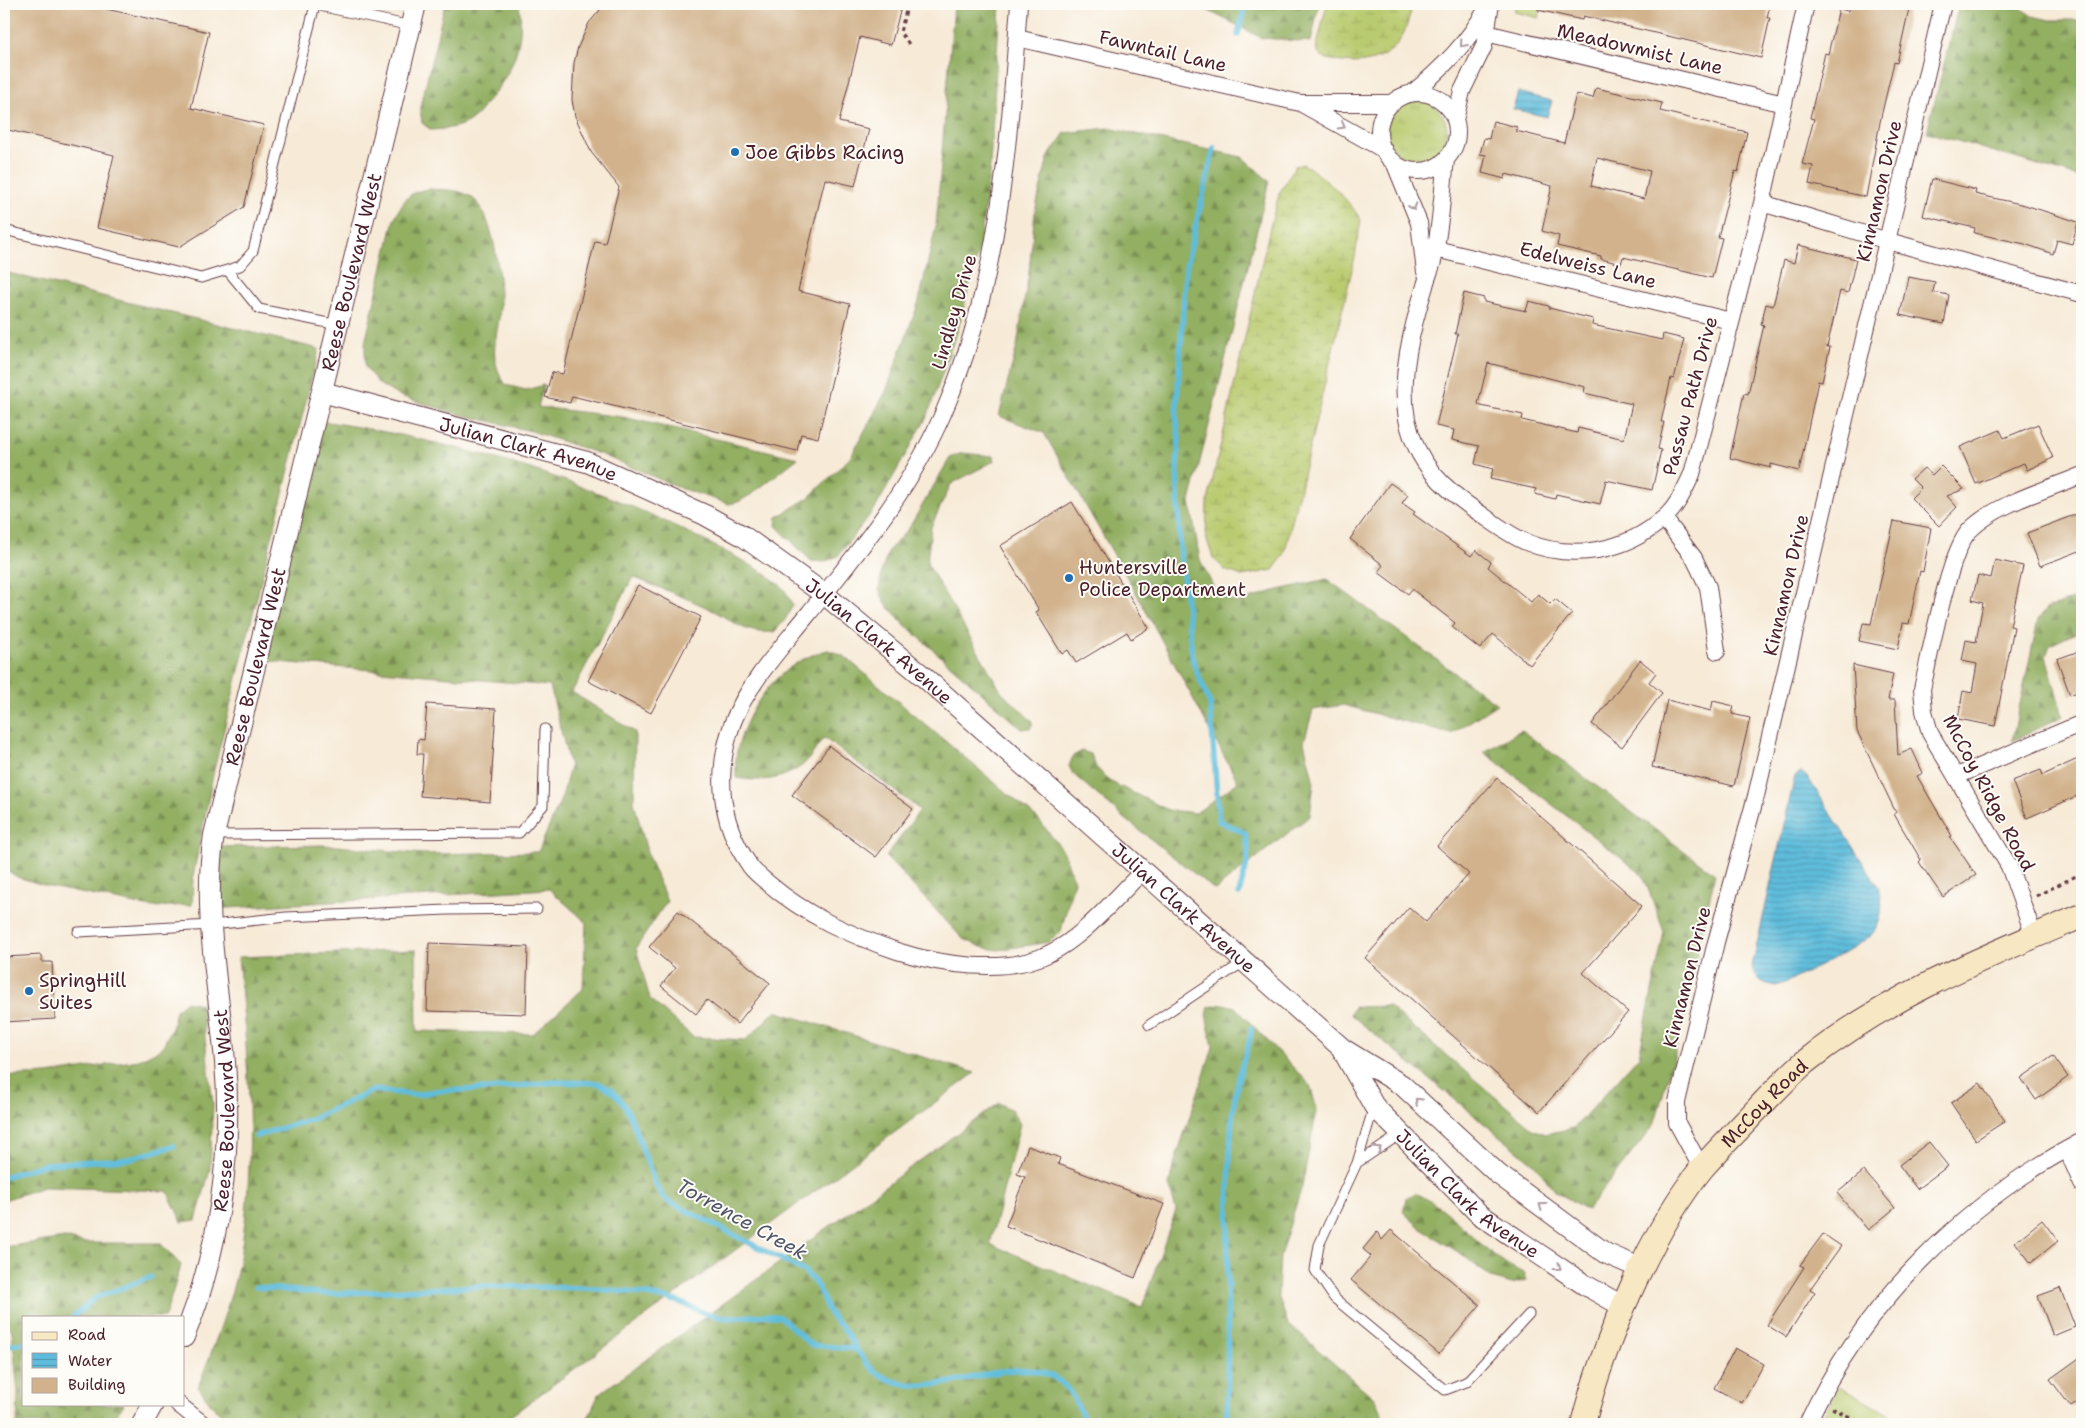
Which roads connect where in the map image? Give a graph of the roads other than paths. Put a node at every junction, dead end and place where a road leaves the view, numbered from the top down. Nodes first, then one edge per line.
1 (416, 4) edge
2 (1019, 4) edge
3 (1490, 4) edge
4 (1806, 4) edge
5 (1943, 4) edge
6 (411, 26) junction
7 (1486, 33) junction
8 (1017, 38) junction
9 (1411, 94) junction
10 (1300, 103) junction
11 (1393, 103) junction
12 (1784, 104) junction
13 (1455, 120) junction
14 (1389, 156) junction
15 (1446, 160) junction
16 (1762, 203) junction
17 (4, 230) edge
18 (1888, 241) junction
19 (1436, 249) junction
20 (228, 271) junction
21 (1425, 285) junction
22 (2082, 294) edge
23 (1731, 321) junction
24 (338, 325) junction
25 (322, 392) junction
26 (2082, 475) edge
27 (1664, 518) junction
28 (824, 594) junction
29 (1717, 651) dead end
30 (2082, 723) edge
31 (545, 729) dead end
32 (1957, 776) junction
33 (214, 836) junction
34 (1143, 871) junction
35 (537, 909) dead end
36 (2082, 916) edge
37 (212, 925) junction
38 (78, 932) dead end
39 (2034, 936) junction
40 (1245, 961) junction
41 (1149, 1026) dead end
42 (1342, 1049) junction
43 (1374, 1106) junction
44 (1401, 1134) junction
45 (2082, 1141) edge
46 (2067, 1149) junction
47 (1357, 1163) junction
48 (1702, 1169) junction
49 (2082, 1184) edge
50 (1642, 1269) junction
51 (1624, 1307) junction
52 (1529, 1314) dead end
53 (185, 1334) edge
54 (152, 1406) edge
55 (180, 1406) edge
56 (142, 1424) edge
57 (203, 1424) edge
58 (1583, 1424) edge
59 (1807, 1424) edge

1 - 6 street, Reese Boulevard West
2 - 8 street, Lindley Drive
3 - 7 street
3 -> 9 street
4 - 12 street, Passau Path Drive
5 - 18 street, Kinnamon Drive
6 - 20 lane
6 - 24 street, Reese Boulevard West
7 - 12 street, Meadowmist Lane
7 - 13 street
8 - 10 street, Fawntail Lane
8 - 28 street, Lindley Drive
9 - 11 street
9 - 13 street
10 - 11 street, Fawntail Lane
10 -> 14 street, Fawntail Lane
11 - 14 street
12 - 16 street, Passau Path Drive
13 - 15 street
14 - 15 street
14 -> 21 street, Passau Path Drive
15 - 19 street, Passau Path Drive
16 - 18 street
16 - 23 street, Passau Path Drive
17 - 20 lane
18 - 22 street
18 - 48 street, Kinnamon Drive
19 - 21 street, Passau Path Drive
19 - 23 street, Edelweiss Lane
20 - 24 lane
21 - 27 street, Passau Path Drive
23 - 27 street, Passau Path Drive
24 - 25 street, Reese Boulevard West
25 - 28 street, Julian Clark Avenue
25 - 33 street, Reese Boulevard West
26 - 32 street, McCoy Ridge Road
27 - 29 street
28 - 34 street, Julian Clark Avenue
28 - 34 street, Lindley Drive
30 - 32 street
31 - 33 lane
32 - 39 street, McCoy Ridge Road
33 - 37 street, Reese Boulevard West
34 - 40 street, Julian Clark Avenue
35 - 37 lane
36 - 39 main road, McCoy Road
37 - 38 lane
37 - 53 street, Reese Boulevard West
39 - 48 main road, McCoy Road
40 - 41 lane
40 - 42 street, Julian Clark Avenue
42 - 43 street, Julian Clark Avenue
50 -> 42 street, Julian Clark Avenue
43 - 44 street, Julian Clark Avenue
43 - 47 lane
47 -> 44 lane
44 -> 51 street, Julian Clark Avenue
45 - 46 street
46 - 49 street
46 - 59 street
47 - 52 lane
48 - 50 main road, McCoy Road
50 - 51 main road, McCoy Road
51 - 58 main road, McCoy Road
54 - 56 street
55 - 57 street

